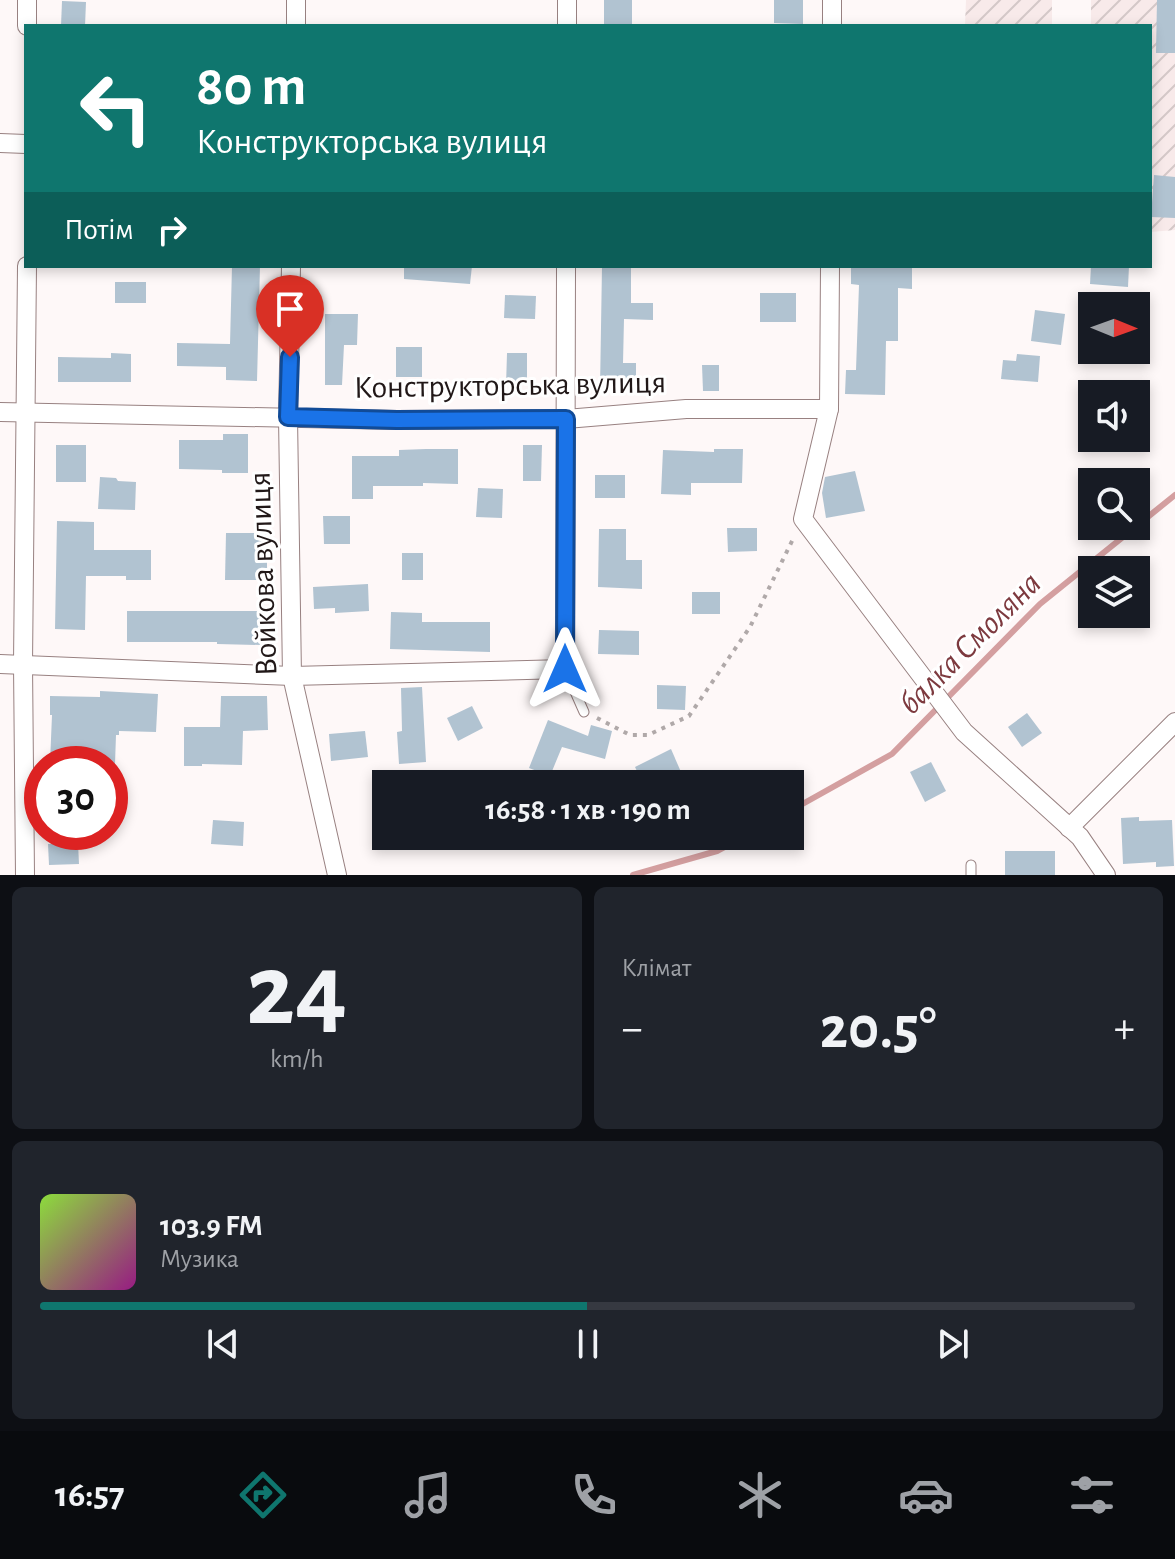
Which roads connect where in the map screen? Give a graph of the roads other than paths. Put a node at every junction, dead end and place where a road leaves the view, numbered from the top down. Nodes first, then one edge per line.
1 (27, 0) edge
2 (296, 0) edge
3 (567, 0) edge
4 (832, 0) edge
5 (27, 24) edge
6 (296, 24) edge
7 (567, 24) edge
8 (832, 24) edge
9 (0, 143) edge
10 (24, 144) edge
11 (27, 268) edge
12 (291, 268) edge
13 (566, 268) edge
14 (830, 268) edge
15 (829, 409) junction
16 (0, 412) edge
17 (26, 413) junction
18 (288, 417) junction
19 (566, 419) junction
20 (0, 664) edge
21 (23, 664) junction
22 (565, 669) junction
23 (292, 676) junction
24 (584, 712) road end
25 (1175, 722) edge
26 (1069, 828) junction
27 (25, 875) edge
28 (337, 875) edge
29 (1106, 875) edge

1 - 5 street
2 - 6 street
3 - 7 street
4 - 8 street
9 - 10 street
11 - 17 street
12 - 18 street, Войкова вулиця
13 - 19 street
14 - 15 street
15 - 19 street, Конструкторська вулиця
15 - 26 street
16 - 17 street, Конструкторська вулиця
17 - 18 street, Конструкторська вулиця
17 - 21 street
18 - 19 street, Конструкторська вулиця
18 - 23 street, Войкова вулиця
19 - 22 street
20 - 21 street
21 - 23 street
21 - 27 street
22 - 23 street
22 - 24 lane
23 - 28 street, Войкова вулиця
25 - 26 street
26 - 29 street

